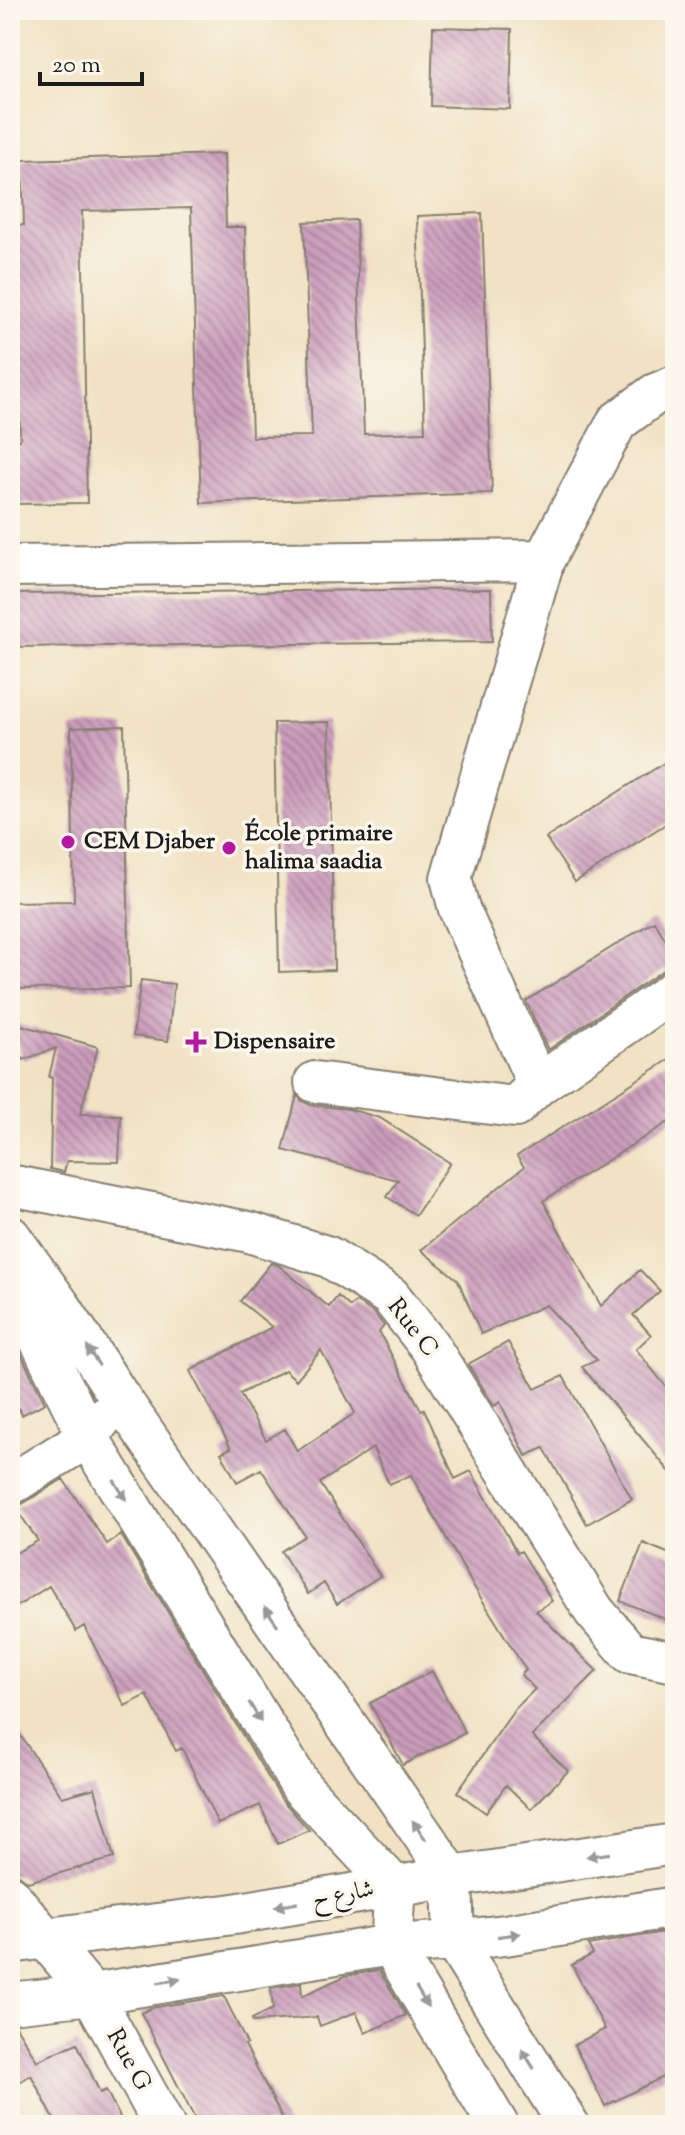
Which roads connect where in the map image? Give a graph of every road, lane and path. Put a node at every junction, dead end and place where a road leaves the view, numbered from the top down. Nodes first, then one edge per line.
1 (675, 386) edge
2 (544, 560) junction
3 (10, 566) edge
4 (675, 990) edge
5 (315, 1082) dead end
6 (538, 1085) junction
7 (10, 1185) edge
8 (11, 1238) edge
9 (118, 1395) junction
10 (88, 1437) junction
11 (10, 1485) edge
12 (675, 1662) edge
13 (675, 1844) edge
14 (452, 1877) junction
15 (395, 1887) junction
16 (10, 1896) edge
17 (675, 1907) edge
18 (28, 1941) edge
19 (454, 1941) junction
20 (391, 1945) junction
21 (92, 1994) junction
22 (10, 2003) edge
23 (164, 2125) edge
24 (498, 2125) edge
25 (569, 2125) edge

1 - 2 street
2 - 3 street
2 - 6 street
4 - 6 street
5 - 6 street
7 - 12 street, Rue C
9 -> 8 street
8 - 10 street
9 - 10 street
14 -> 9 street
10 - 11 street
10 -> 15 street
13 -> 14 street, شارع ح
14 - 15 street, شارع ح
14 - 19 street
15 -> 18 street, شارع ح
15 - 20 street
16 - 18 street, Rue G
19 -> 17 street
18 - 21 street, Rue G
19 - 20 street
25 -> 19 street
21 -> 20 street
20 -> 24 street
21 - 22 street
21 - 23 street, Rue G

